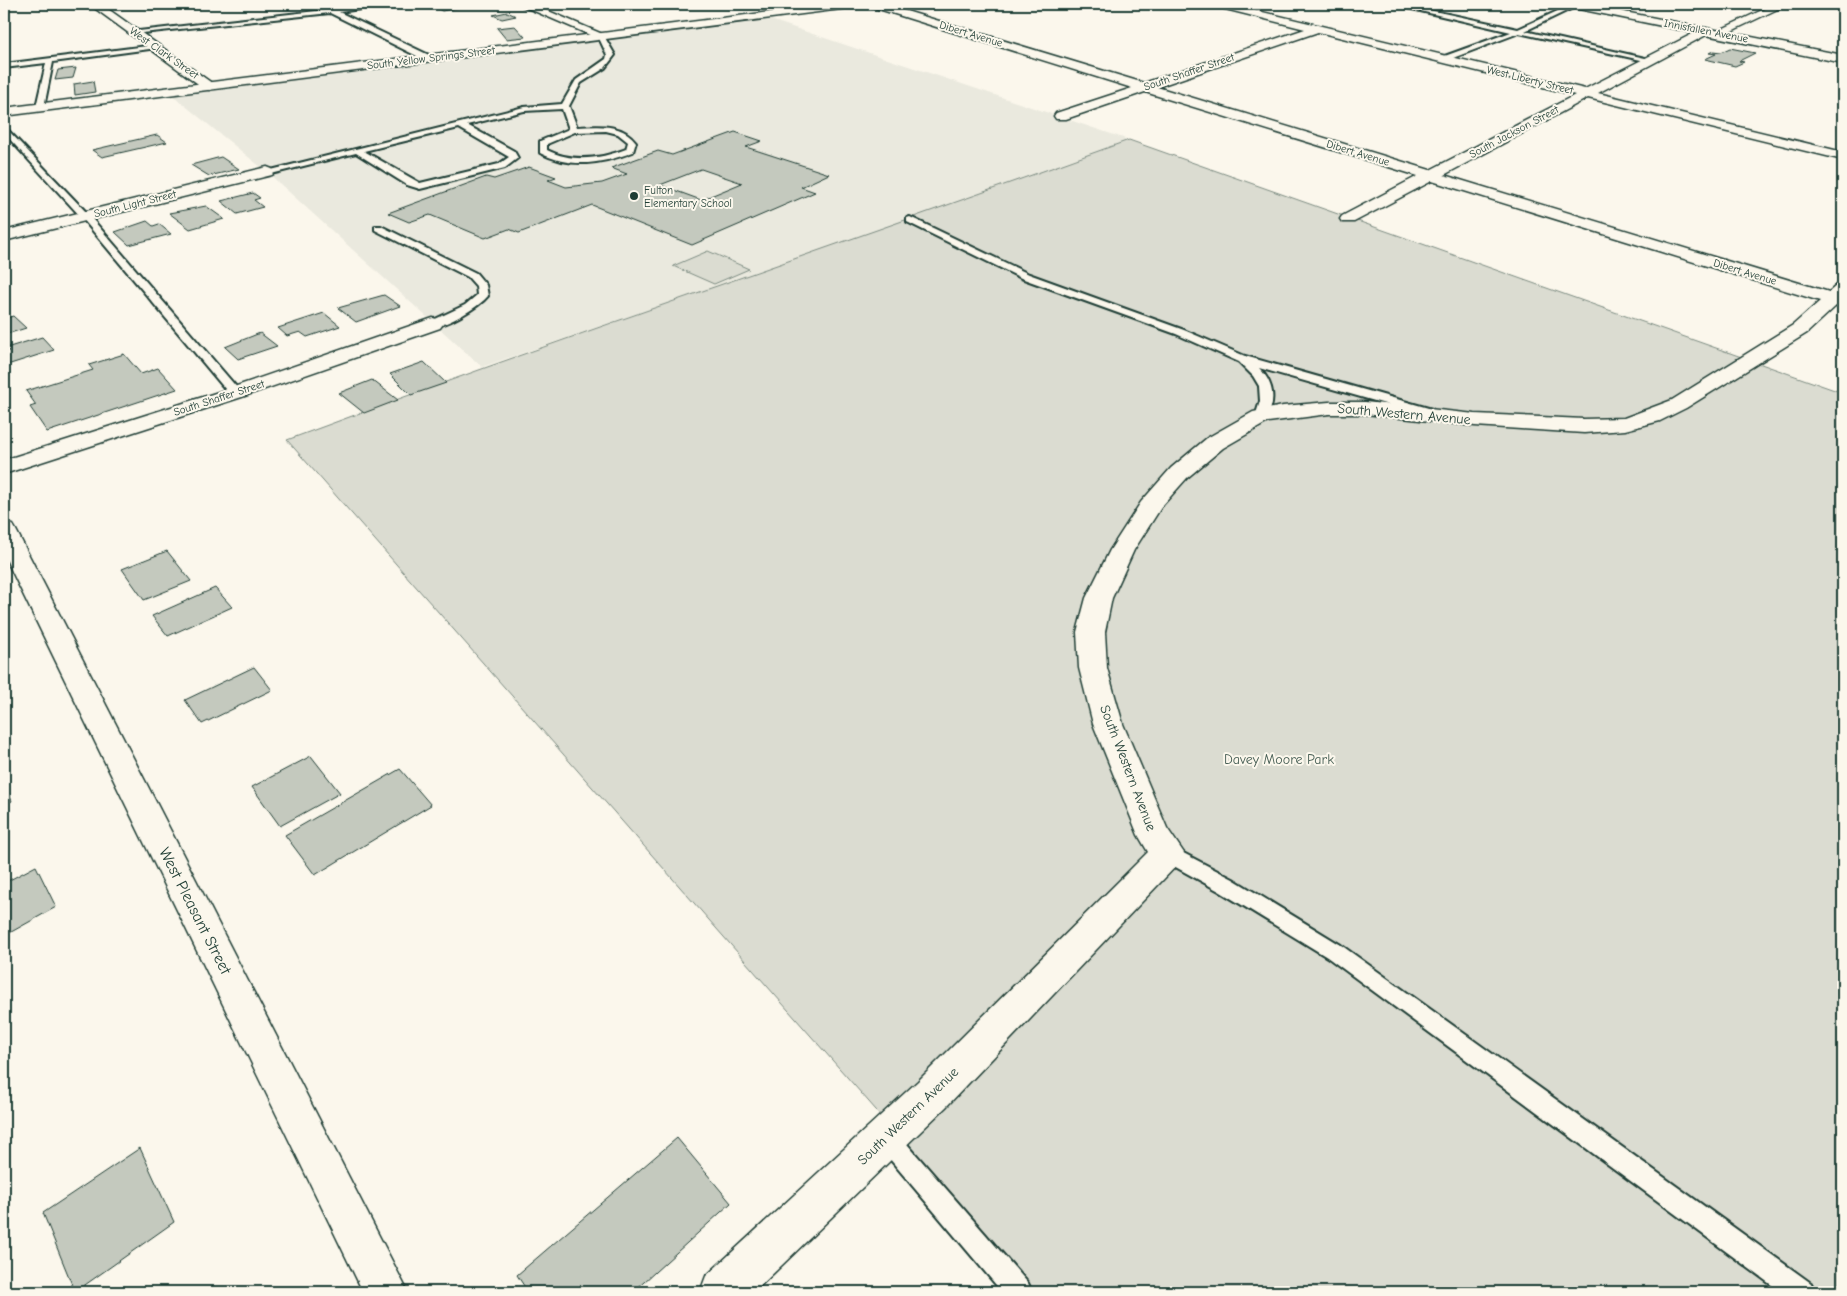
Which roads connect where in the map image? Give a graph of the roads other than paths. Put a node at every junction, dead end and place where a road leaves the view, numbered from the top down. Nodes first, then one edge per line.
1 (94, 4) edge
2 (316, 4) edge
3 (393, 4) edge
4 (523, 4) edge
5 (852, 4) edge
6 (858, 4) edge
7 (872, 4) edge
8 (1217, 4) edge
9 (1260, 4) edge
10 (1392, 4) edge
11 (1572, 4) edge
12 (1783, 4) edge
13 (331, 10) junction
14 (1240, 10) junction
15 (1318, 28) junction
16 (1519, 31) junction
17 (133, 32) junction
18 (1712, 32) junction
19 (601, 36) junction
20 (155, 47) junction
21 (428, 58) junction
22 (1445, 59) junction
23 (1843, 59) edge
24 (50, 60) junction
25 (1650, 60) junction
26 (4, 66) edge
27 (210, 86) junction
28 (1145, 88) junction
29 (1587, 94) junction
30 (565, 106) junction
31 (40, 107) junction
32 (4, 112) edge
33 (1061, 116) dead end
34 (460, 125) junction
35 (4, 128) edge
36 (574, 130) junction
37 (357, 150) junction
38 (1843, 156) edge
39 (266, 172) joint
40 (1431, 175) junction
41 (85, 216) junction
42 (1348, 219) dead end
43 (910, 220) dead end
44 (378, 228) dead end
45 (4, 236) edge
46 (1840, 297) edge
47 (433, 324) joint
48 (1241, 359) junction
49 (235, 393) junction
50 (1442, 416) junction
51 (1261, 417) junction
52 (4, 467) edge
53 (4, 530) edge
54 (1168, 853) junction
55 (886, 1138) junction
56 (386, 1292) edge
57 (722, 1292) edge
58 (1019, 1292) edge
59 (1802, 1292) edge

1 - 17 street, West Clark Street
2 - 13 lane
3 - 13 lane
4 - 19 street
5 - 6 street, South Yellow Springs Street
5 - 19 street, South Yellow Springs Street
7 - 28 street, Dibert Avenue
8 - 14 street, West Liberty Street
9 - 14 lane
10 - 16 lane
11 - 16 lane
11 - 18 street, Innisfallen Avenue
12 - 18 street, South Jackson Street
13 - 17 lane
13 - 21 lane
14 - 15 street, West Liberty Street
15 - 22 street, West Liberty Street
15 - 28 street, South Shaffer Street
16 - 22 lane
16 - 25 lane
17 - 20 street, West Clark Street
18 - 23 street, Innisfallen Avenue
18 - 25 street, South Jackson Street
19 - 21 street, South Yellow Springs Street
19 - 30 lane
20 - 24 lane
20 - 27 street, West Clark Street
21 - 27 street, South Yellow Springs Street
22 - 29 street, West Liberty Street
24 - 26 lane
24 - 31 lane
25 - 29 street, South Jackson Street
27 - 31 street, South Yellow Springs Street
28 - 33 street, South Shaffer Street
28 - 40 street, Dibert Avenue
29 - 38 street, West Liberty Street
29 - 40 street, South Jackson Street
30 - 34 lane
30 - 36 lane
31 - 32 street, South Yellow Springs Street
34 - 37 lane
34 - 37 lane
35 - 41 lane
36 - 36 lane
37 - 39 lane
39 - 41 street, South Light Street
40 - 42 street, South Jackson Street
40 - 46 street, Dibert Avenue
41 - 45 street, South Light Street
41 - 49 lane
43 - 48 lane
44 - 47 lane
46 - 50 street, South Western Avenue
47 - 49 street, South Shaffer Street
48 - 50 lane
48 - 51 lane
49 - 52 street, South Shaffer Street
50 - 51 street, South Western Avenue
51 - 54 street, South Western Avenue
53 - 56 street, West Pleasant Street
54 - 55 street, South Western Avenue
54 - 59 lane
55 - 57 street, South Western Avenue
55 - 58 lane

